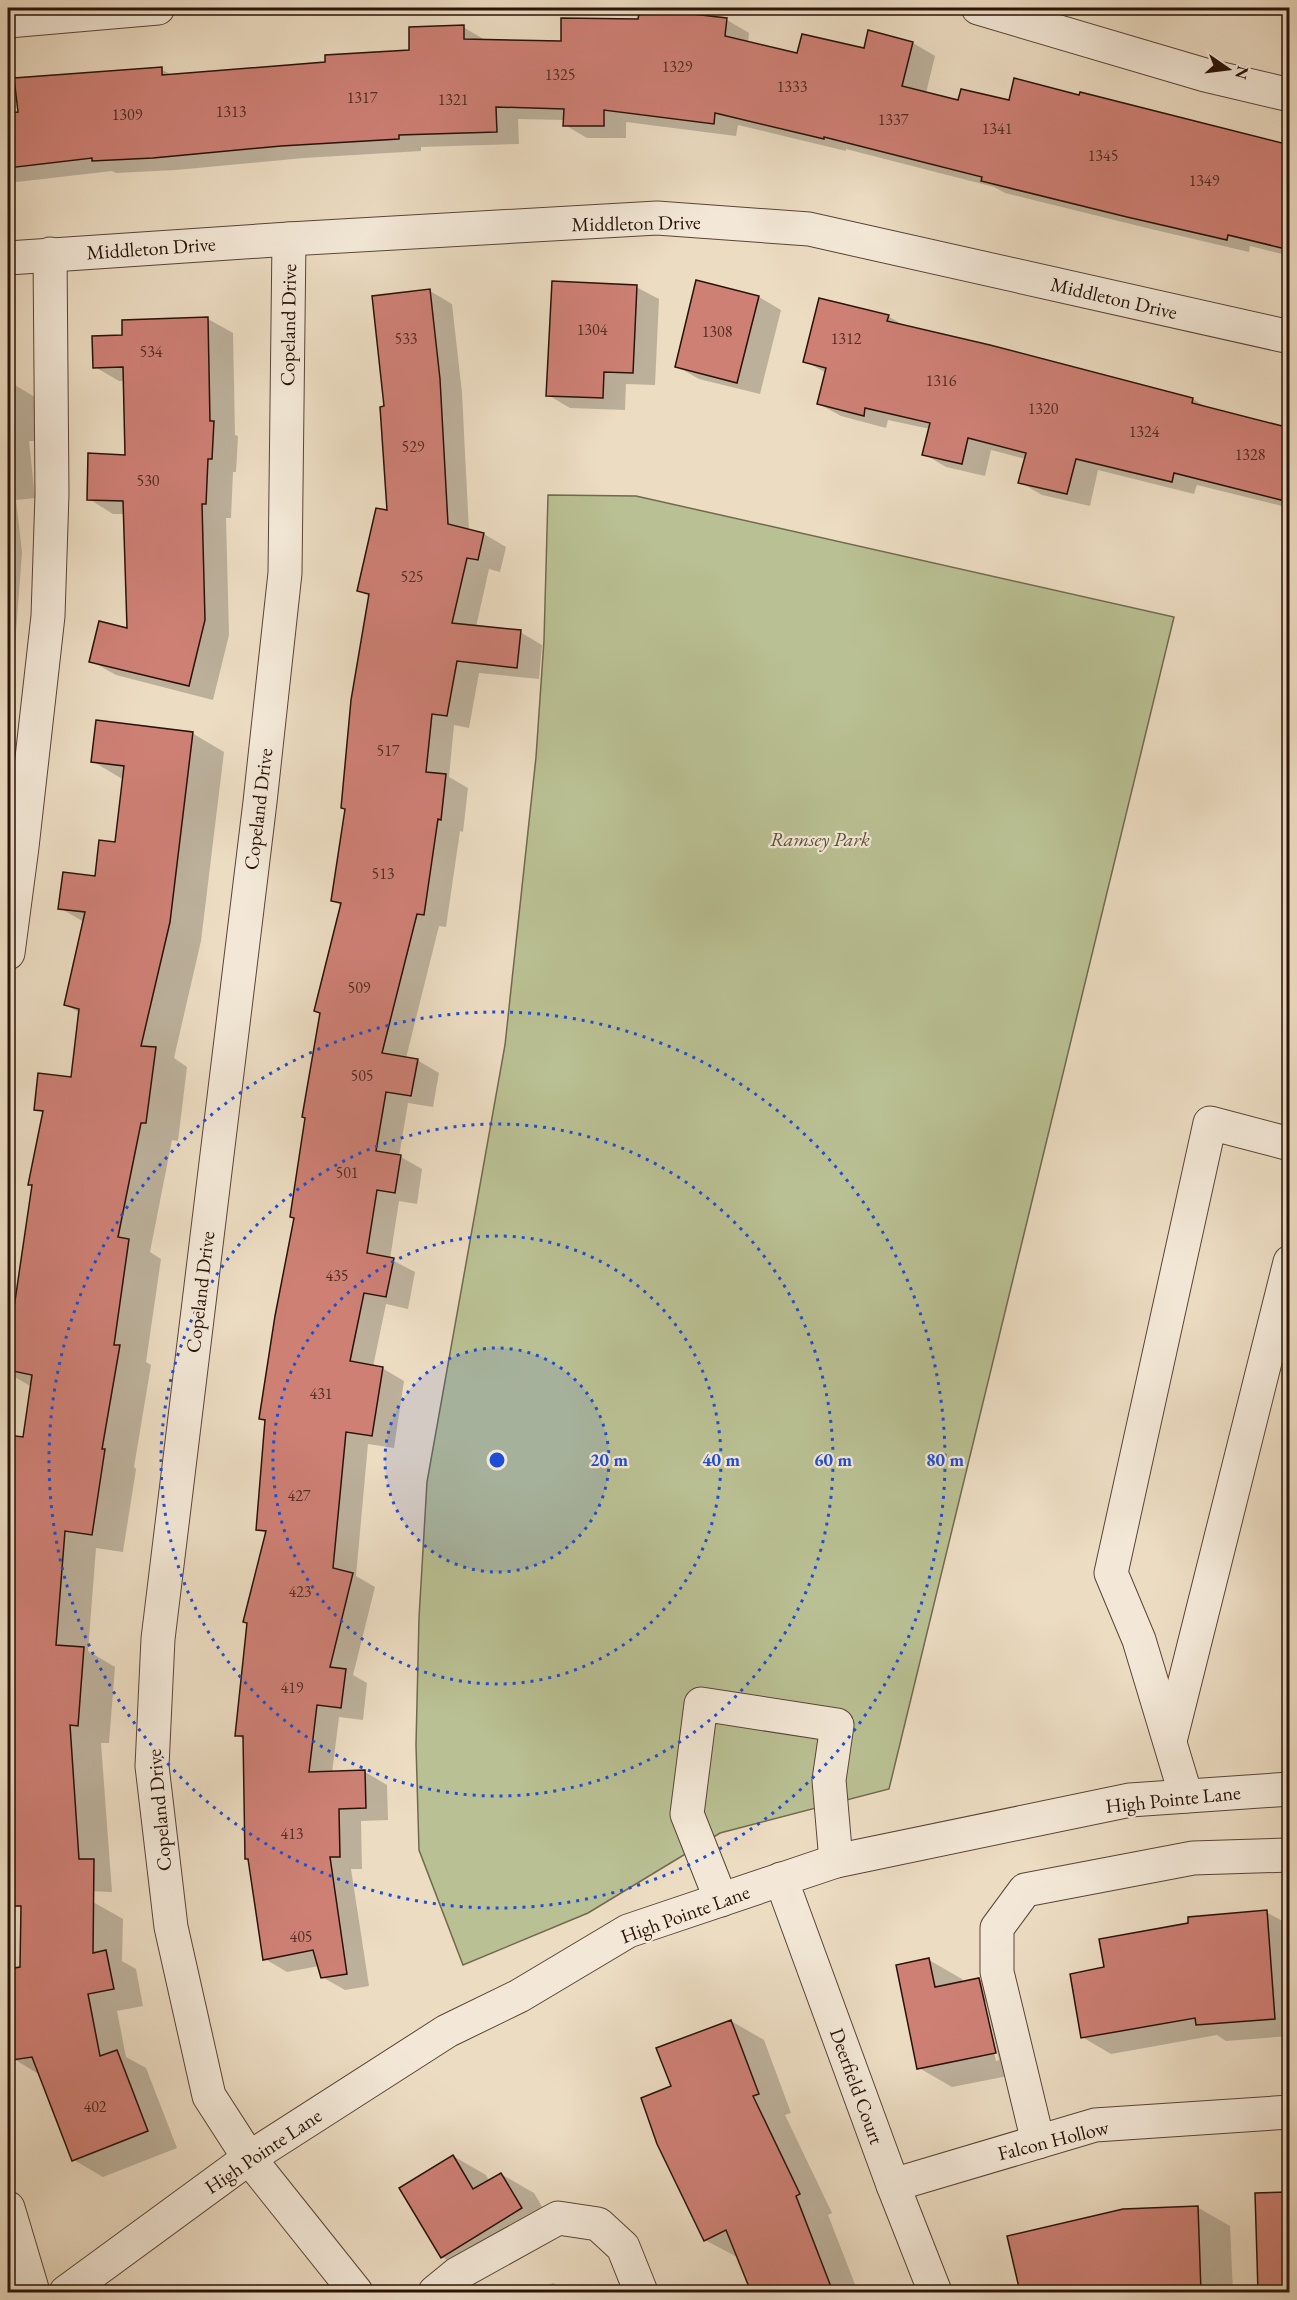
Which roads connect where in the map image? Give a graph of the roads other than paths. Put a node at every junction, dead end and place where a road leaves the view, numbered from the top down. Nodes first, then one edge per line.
1 (158, 8) edge
2 (978, 8) edge
3 (8, 21) edge
4 (1290, 95) edge
5 (289, 238) junction
6 (50, 254) junction
7 (8, 258) edge
8 (1290, 337) edge
9 (8, 952) edge
10 (1290, 1144) edge
11 (1290, 1262) edge
12 (1170, 1743) junction
13 (1290, 1789) edge
14 (1186, 1796) junction
15 (1290, 1855) edge
16 (836, 1861) junction
17 (781, 1879) junction
18 (721, 1899) junction
19 (1290, 2112) edge
20 (1038, 2142) junction
21 (249, 2158) junction
22 (893, 2185) junction
23 (8, 2208) edge
24 (33, 2292) edge
25 (66, 2292) edge
26 (356, 2292) edge
27 (435, 2292) edge
28 (641, 2292) edge
29 (935, 2292) edge

1 - 3 street
2 - 4 street
5 - 6 street, Middleton Drive
5 - 8 street, Middleton Drive
5 - 21 street, Copeland Drive
6 - 7 street, Middleton Drive
6 - 9 street
10 - 12 street
11 - 12 street
12 - 14 street
13 - 14 street, High Pointe Lane
14 - 16 street, High Pointe Lane
15 - 20 street
16 - 17 street, High Pointe Lane
16 - 18 street
17 - 18 street, High Pointe Lane
17 - 22 street, Deerfield Court
18 - 21 street, High Pointe Lane
19 - 20 street, Falcon Hollow
20 - 22 street, Falcon Hollow
21 - 25 street, High Pointe Lane
21 - 26 street, Copeland Drive
22 - 29 street, Deerfield Court
23 - 24 street
27 - 28 street

